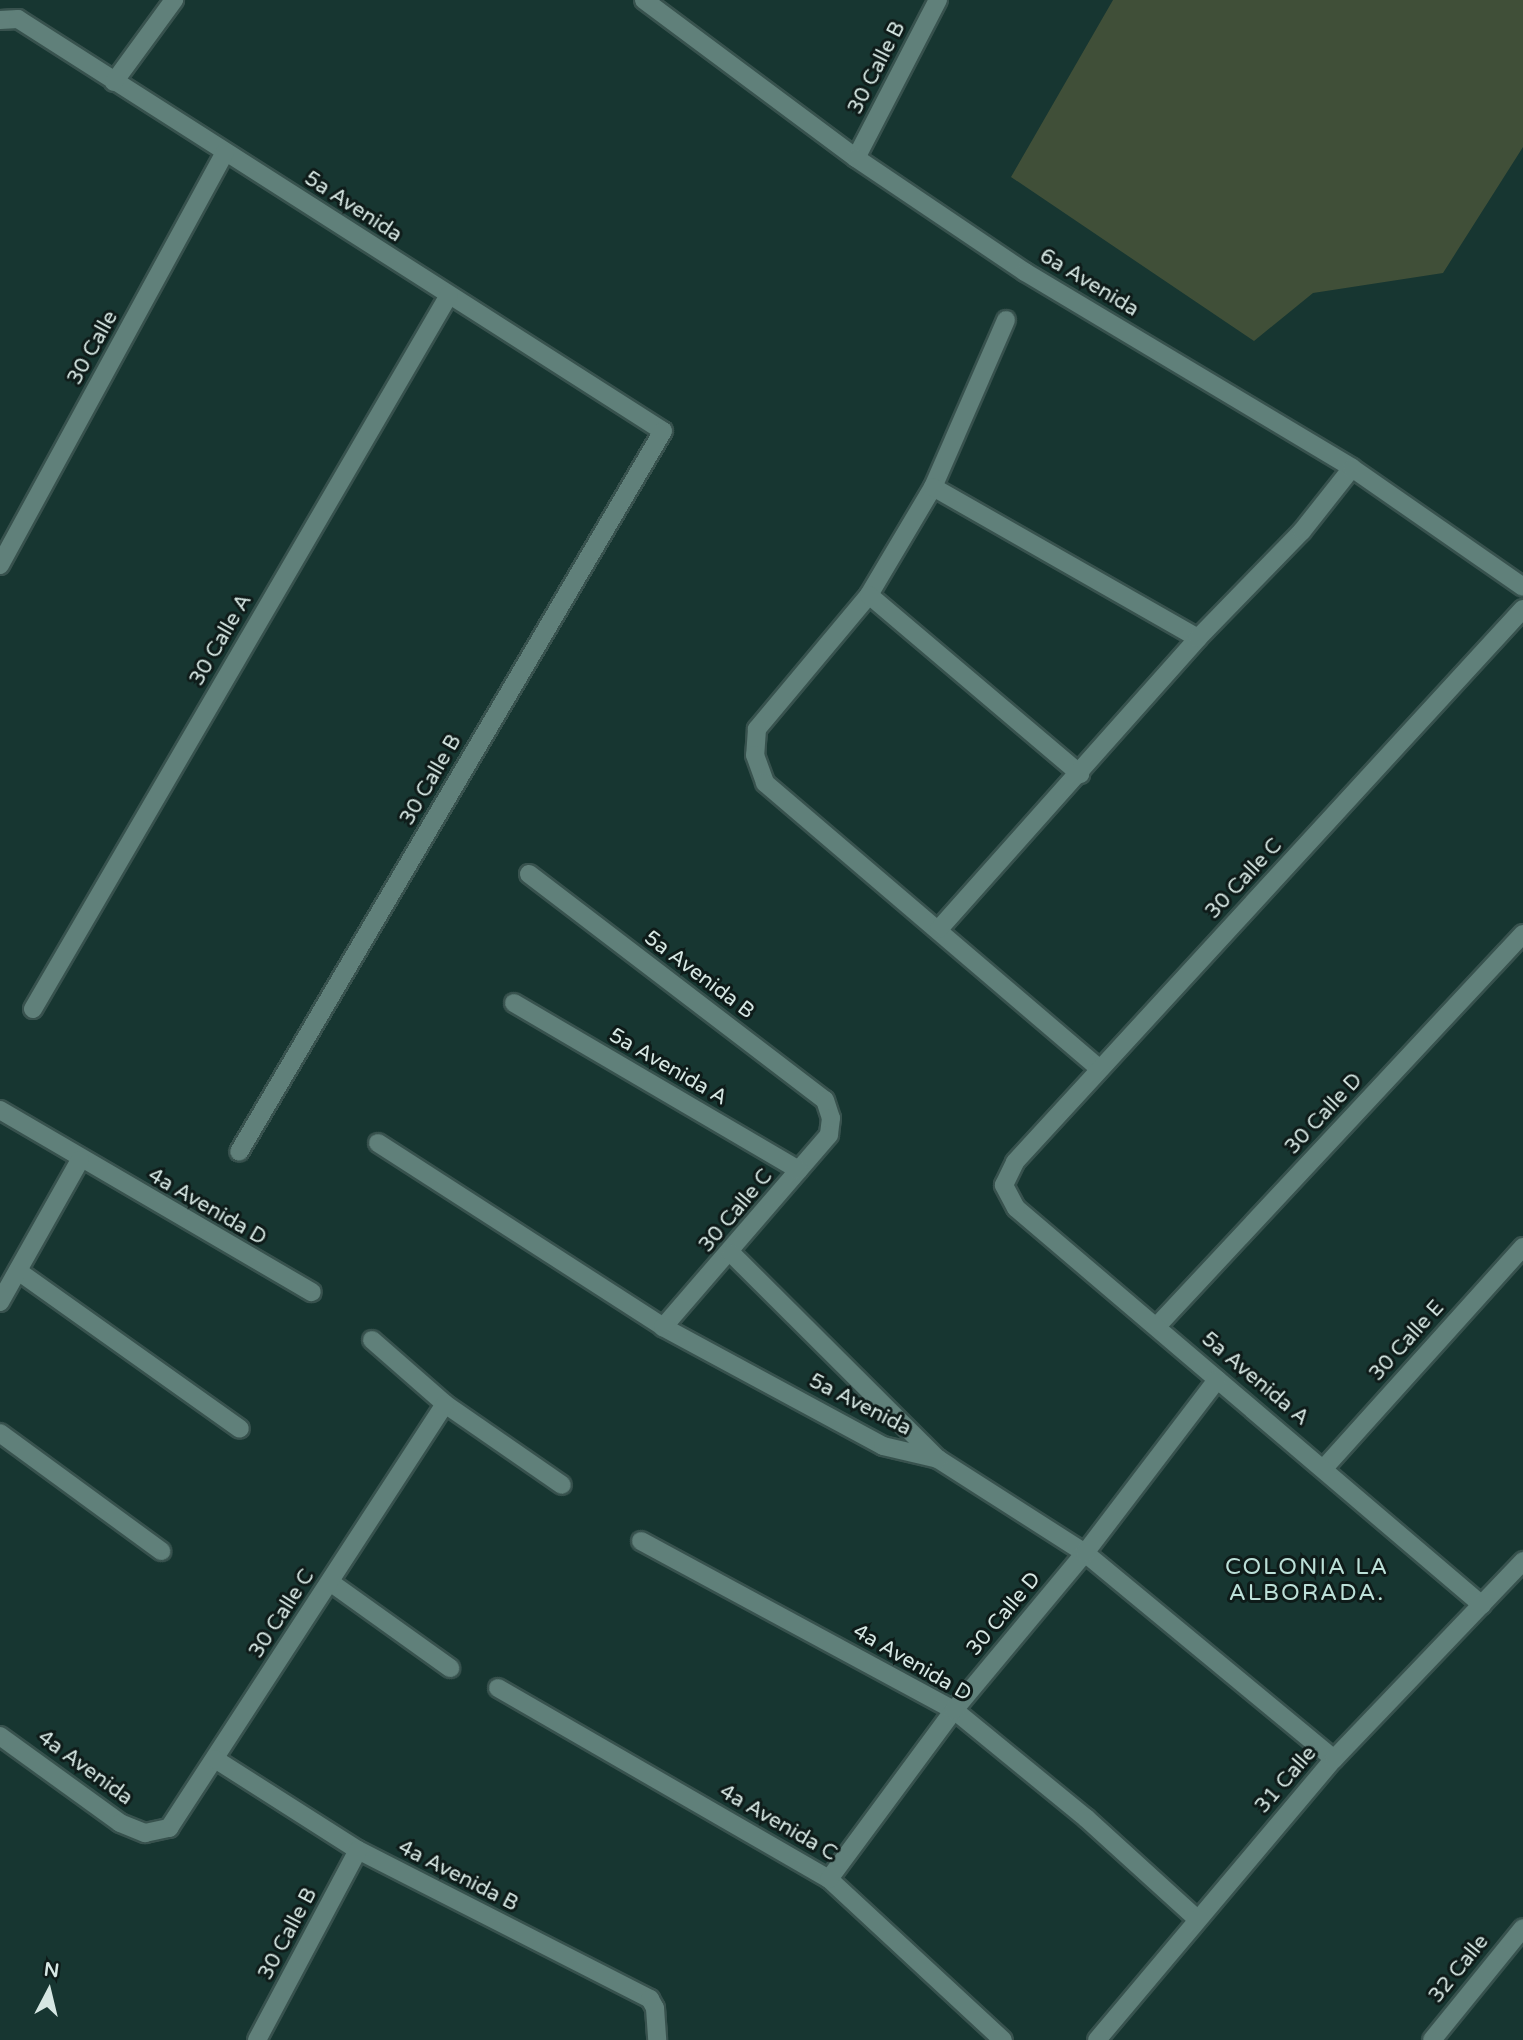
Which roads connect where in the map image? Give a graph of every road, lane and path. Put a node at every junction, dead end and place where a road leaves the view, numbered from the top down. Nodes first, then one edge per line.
1 (174, 0) edge
2 (644, 0) edge
3 (938, 0) edge
4 (0, 20) edge
5 (114, 82) junction
6 (225, 152) junction
7 (856, 158) junction
8 (449, 295) junction
9 (1006, 320) dead end
10 (663, 432) joint
11 (1352, 468) junction
12 (933, 487) junction
13 (0, 565) edge
14 (1523, 587) edge
15 (869, 595) junction
16 (1523, 609) edge
17 (1198, 638) junction
18 (1080, 774) junction
19 (530, 874) dead end
20 (939, 929) junction
21 (1523, 934) edge
22 (514, 1003) dead end
23 (33, 1009) dead end
24 (1100, 1069) junction
25 (0, 1110) edge
26 (831, 1118) joint
27 (378, 1143) dead end
28 (239, 1152) dead end
29 (80, 1160) junction
30 (799, 1170) junction
31 (1004, 1185) joint
32 (1523, 1247) edge
33 (731, 1253) junction
34 (18, 1271) junction
35 (312, 1293) dead end
36 (0, 1301) edge
37 (1158, 1325) junction
38 (663, 1327) junction
39 (372, 1340) dead end
40 (1217, 1380) junction
41 (445, 1404) junction
42 (240, 1429) dead end
43 (0, 1433) edge
44 (938, 1459) junction
45 (1325, 1467) junction
46 (562, 1485) dead end
47 (641, 1541) dead end
48 (161, 1551) dead end
49 (1085, 1553) junction
50 (1523, 1561) edge
51 (330, 1582) junction
52 (1482, 1605) junction
53 (450, 1668) dead end
54 (498, 1688) dead end
55 (954, 1710) junction
56 (0, 1735) edge
57 (215, 1759) junction
58 (1334, 1759) junction
59 (145, 1833) joint
60 (358, 1850) junction
61 (829, 1879) junction
62 (1197, 1919) junction
63 (1523, 1928) edge
64 (257, 2040) edge
65 (657, 2040) edge
66 (1003, 2040) edge
67 (1097, 2040) edge
68 (1432, 2040) edge

1 - 5 street
2 - 7 street, 6a Avenida
3 - 7 street, 30 Calle B
4 - 5 street, 5a Avenida
5 - 6 street, 5a Avenida
6 - 8 street, 5a Avenida
6 - 13 street, 30 Calle
7 - 11 street, 6a Avenida
8 - 10 street, 5a Avenida
8 - 23 street, 30 Calle A
9 - 12 street
10 - 28 street, 30 Calle B
11 - 14 street, 6a Avenida
11 - 17 street
12 - 15 street
12 - 17 street
15 - 18 street
15 - 20 street
16 - 24 street, 30 Calle C
17 - 18 street
18 - 20 street
19 - 26 street, 5a Avenida B
20 - 24 street
21 - 37 street, 30 Calle D
22 - 30 street, 5a Avenida A
24 - 31 street, 30 Calle C
25 - 29 street, 4a Avenida D
26 - 30 street, 30 Calle C
27 - 38 street, 5a Avenida
29 - 34 street
29 - 35 street, 4a Avenida D
30 - 33 street, 30 Calle C
31 - 37 street, 5a Avenida A
32 - 45 street, 30 Calle E
33 - 38 street, 30 Calle C
33 - 44 street
34 - 36 street
34 - 42 street
37 - 40 street, 5a Avenida A
38 - 44 street, 5a Avenida
39 - 41 street
40 - 45 street, 5a Avenida A
40 - 49 street, 30 Calle D
41 - 46 street
41 - 51 street, 30 Calle C
43 - 48 street
44 - 49 street, 5a Avenida
45 - 52 street, 5a Avenida A
47 - 55 street, 4a Avenida D
49 - 55 street, 30 Calle D
49 - 58 street, 5a Avenida
50 - 52 street, 31 Calle
51 - 53 street
51 - 57 street, 30 Calle C
52 - 58 street, 31 Calle
54 - 61 street, 4a Avenida C
55 - 61 street, 30 Calle D
55 - 62 street, 4a Avenida D
56 - 59 street, 4a Avenida
57 - 59 street, 30 Calle C
57 - 60 street, 4a Avenida B
58 - 62 street, 31 Calle
60 - 64 street, 30 Calle B
60 - 65 street, 4a Avenida B
61 - 66 street, 4a Avenida C
62 - 67 street, 31 Calle
63 - 68 street, 32 Calle

